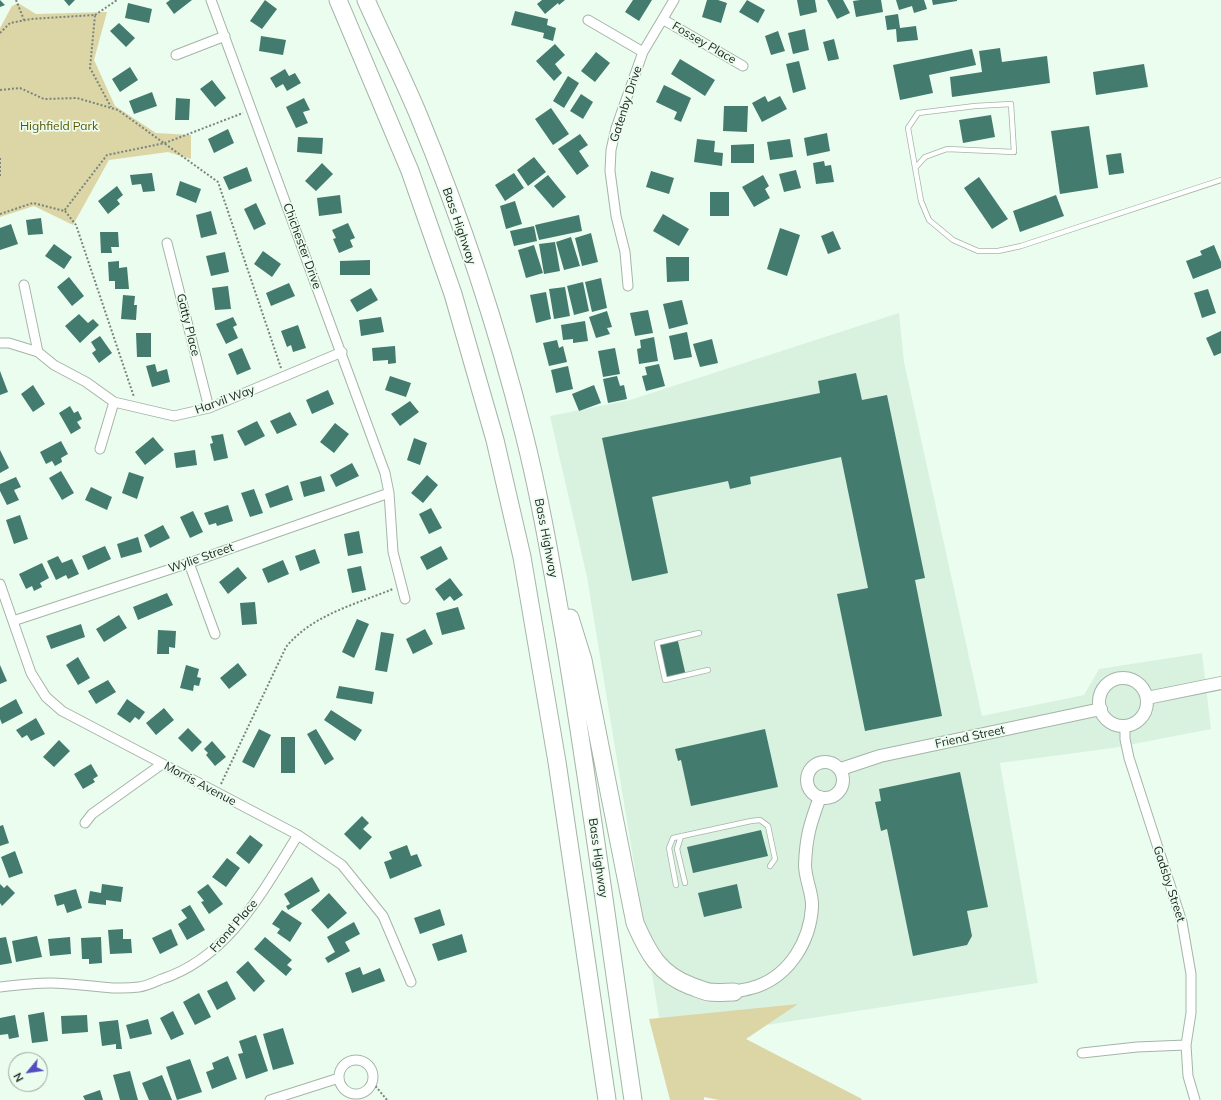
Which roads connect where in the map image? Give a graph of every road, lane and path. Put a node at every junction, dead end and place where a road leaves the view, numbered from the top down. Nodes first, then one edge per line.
1 (16, 0) edge
2 (117, 0) edge
3 (211, 0) edge
4 (337, 0) edge
5 (366, 0) edge
6 (374, 0) edge
7 (674, 0) edge
8 (94, 15) junction
9 (24, 20) junction
10 (588, 20) dead end
11 (664, 20) junction
12 (0, 33) edge
13 (225, 36) junction
14 (643, 52) junction
15 (176, 55) dead end
16 (744, 66) dead end
17 (0, 90) edge
18 (111, 108) junction
19 (252, 110) junction
20 (418, 114) junction
21 (165, 143) junction
22 (0, 158) edge
23 (916, 167) junction
24 (0, 178) edge
25 (1221, 180) edge
26 (64, 211) junction
27 (0, 214) edge
28 (167, 243) dead end
29 (24, 285) dead end
30 (628, 286) dead end
31 (0, 343) edge
32 (38, 352) junction
33 (342, 352) junction
34 (284, 377) junction
35 (114, 402) junction
36 (137, 408) junction
37 (209, 408) junction
38 (100, 449) dead end
39 (389, 493) junction
40 (548, 548) junction
41 (189, 563) junction
42 (0, 584) edge
43 (402, 585) junction
44 (405, 598) dead end
45 (13, 621) junction
46 (699, 633) dead end
47 (215, 634) dead end
48 (708, 670) dead end
49 (1221, 683) edge
50 (1147, 698) junction
51 (1101, 709) junction
52 (1125, 726) junction
53 (162, 764) junction
54 (840, 770) junction
55 (217, 793) junction
56 (820, 797) junction
57 (85, 823) dead end
58 (298, 835) junction
59 (681, 836) junction
60 (770, 866) dead end
61 (685, 883) dead end
62 (676, 885) dead end
63 (411, 982) dead end
64 (0, 987) edge
65 (734, 992) joint
66 (1186, 1046) junction
67 (1082, 1053) dead end
68 (339, 1078) junction
69 (373, 1083) junction
70 (270, 1100) edge
71 (386, 1100) edge
72 (607, 1100) edge
73 (633, 1100) edge
74 (1195, 1100) edge

1 - 9 path
2 - 8 path
3 - 13 street, Chichester Drive
4 - 72 highway
5 - 20 highway, Bass Highway
6 - 20 highway
7 - 11 street, Gatenby Drive
8 - 9 path
8 - 18 path
9 - 12 path
10 - 14 street
11 - 14 street, Gatenby Drive
11 - 16 street, Fossey Place
13 - 15 street
13 - 19 street, Chichester Drive
14 - 30 street, Gatenby Drive
17 - 18 path
18 - 21 path
19 - 21 path
19 - 33 street, Chichester Drive
20 - 40 highway, Bass Highway
21 - 26 path
21 - 34 path
22 - 24 path
23 - 23 lane
23 - 25 lane
26 - 27 path
26 - 36 path
28 - 37 street, Gatty Place
29 - 32 street
31 - 32 street, Harvil Way
32 - 35 street, Harvil Way
33 - 34 street, Harvil Way
33 - 39 street, Chichester Drive
34 - 37 street, Harvil Way
35 - 36 street, Harvil Way
35 - 38 street
36 - 37 street, Harvil Way
39 - 41 street, Wylie Street
39 - 43 street, Chichester Drive
40 - 65 highway
40 - 73 highway, Bass Highway
41 - 45 street, Wylie Street
41 - 47 street
42 - 45 street, Morris Avenue
43 - 44 street, Chichester Drive
43 - 55 path
45 - 53 street, Morris Avenue
46 - 48 lane
49 - 50 street
50 - 51 street
50 - 52 street
51 - 52 street
51 - 54 street, Friend Street
52 - 66 street, Gadsby Street
53 - 55 street, Morris Avenue
53 - 57 street
54 - 56 street
54 - 56 street
55 - 58 street, Morris Avenue
56 - 65 street
58 - 63 street, Morris Avenue
58 - 64 street, Frond Place
59 - 60 lane
59 - 61 lane
59 - 62 lane
66 - 67 street
66 - 74 street, Gadsby Street
68 - 69 street
68 - 69 street
68 - 70 street
69 - 71 path

